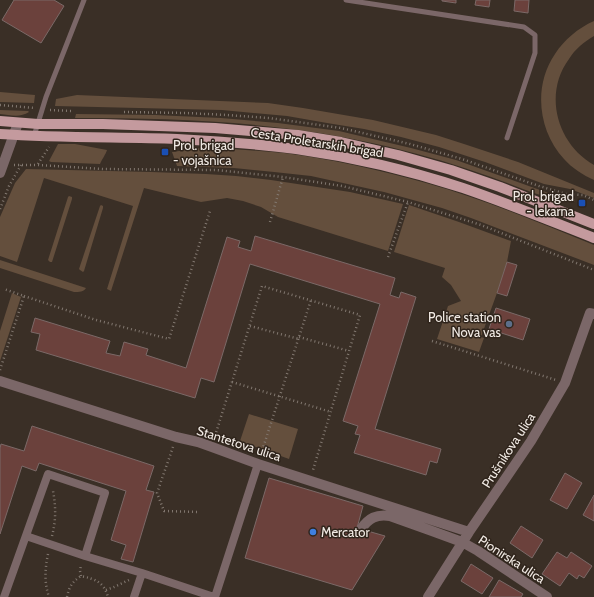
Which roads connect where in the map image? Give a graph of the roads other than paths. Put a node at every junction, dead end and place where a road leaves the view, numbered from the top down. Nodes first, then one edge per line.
1 (84, 0) edge
2 (346, 0) edge
3 (0, 121) edge
4 (18, 123) junction
5 (38, 124) junction
6 (0, 134) edge
7 (14, 135) junction
8 (34, 136) junction
9 (507, 138) dead end
10 (0, 173) edge
11 (594, 224) edge
12 (594, 238) edge
13 (594, 314) edge
14 (0, 381) edge
15 (258, 464) junction
16 (361, 529) dead end
17 (469, 532) junction
18 (26, 536) junction
19 (462, 542) junction
20 (85, 556) junction
21 (142, 573) junction
22 (4, 597) edge
23 (134, 597) edge
24 (214, 597) edge
25 (428, 597) edge
26 (547, 597) edge

1 - 5 lane
2 - 9 lane
3 - 4 main road, Cesta Proletarskih brigad
4 - 5 main road, Cesta Proletarskih brigad
4 - 7 street
5 - 8 lane
5 - 11 main road, Cesta Proletarskih brigad
6 - 7 main road, Cesta Proletarskih brigad
7 - 8 main road, Cesta Proletarskih brigad
7 - 10 street
8 - 12 main road, Cesta Proletarskih brigad
13 - 17 street, Prušnikova ulica
14 - 15 street, Stantetova ulica
15 - 17 street, Stantetova ulica
15 - 24 street
16 - 19 street, Pionirska ulica
17 - 19 street, Prušnikova ulica
18 - 20 street
18 - 20 street
18 - 22 street
19 - 25 street, Prušnikova ulica
19 - 26 street, Pionirska ulica
20 - 21 street
21 - 23 street
21 - 24 street

